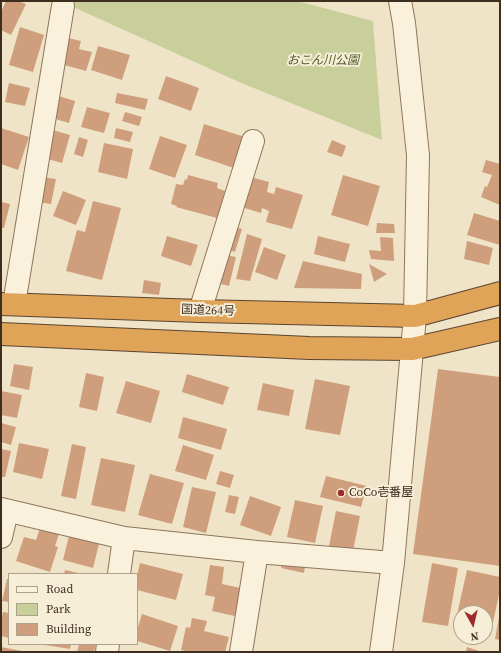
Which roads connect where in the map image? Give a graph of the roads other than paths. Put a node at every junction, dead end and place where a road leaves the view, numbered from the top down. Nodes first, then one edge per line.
1 (400, 1) edge
2 (63, 6) dead end
3 (253, 141) dead end
4 (500, 293) edge
5 (8, 304) edge
6 (200, 311) junction
7 (416, 316) junction
8 (500, 329) edge
9 (1, 334) edge
10 (412, 350) junction
11 (4, 510) edge
12 (1, 537) edge
13 (124, 538) junction
14 (257, 552) junction
15 (393, 563) junction
16 (119, 573) edge
17 (241, 652) edge
18 (381, 652) edge

1 - 7 street
2 - 5 street
3 - 6 street
4 - 7 highway, 国道264号
5 - 6 highway, 国道264号
6 - 7 highway, 国道264号
7 - 10 street
8 - 10 highway
9 - 10 highway
10 - 15 street
11 - 12 street
11 - 13 street
13 - 14 street
13 - 16 street
14 - 15 street
14 - 17 street
15 - 18 street

